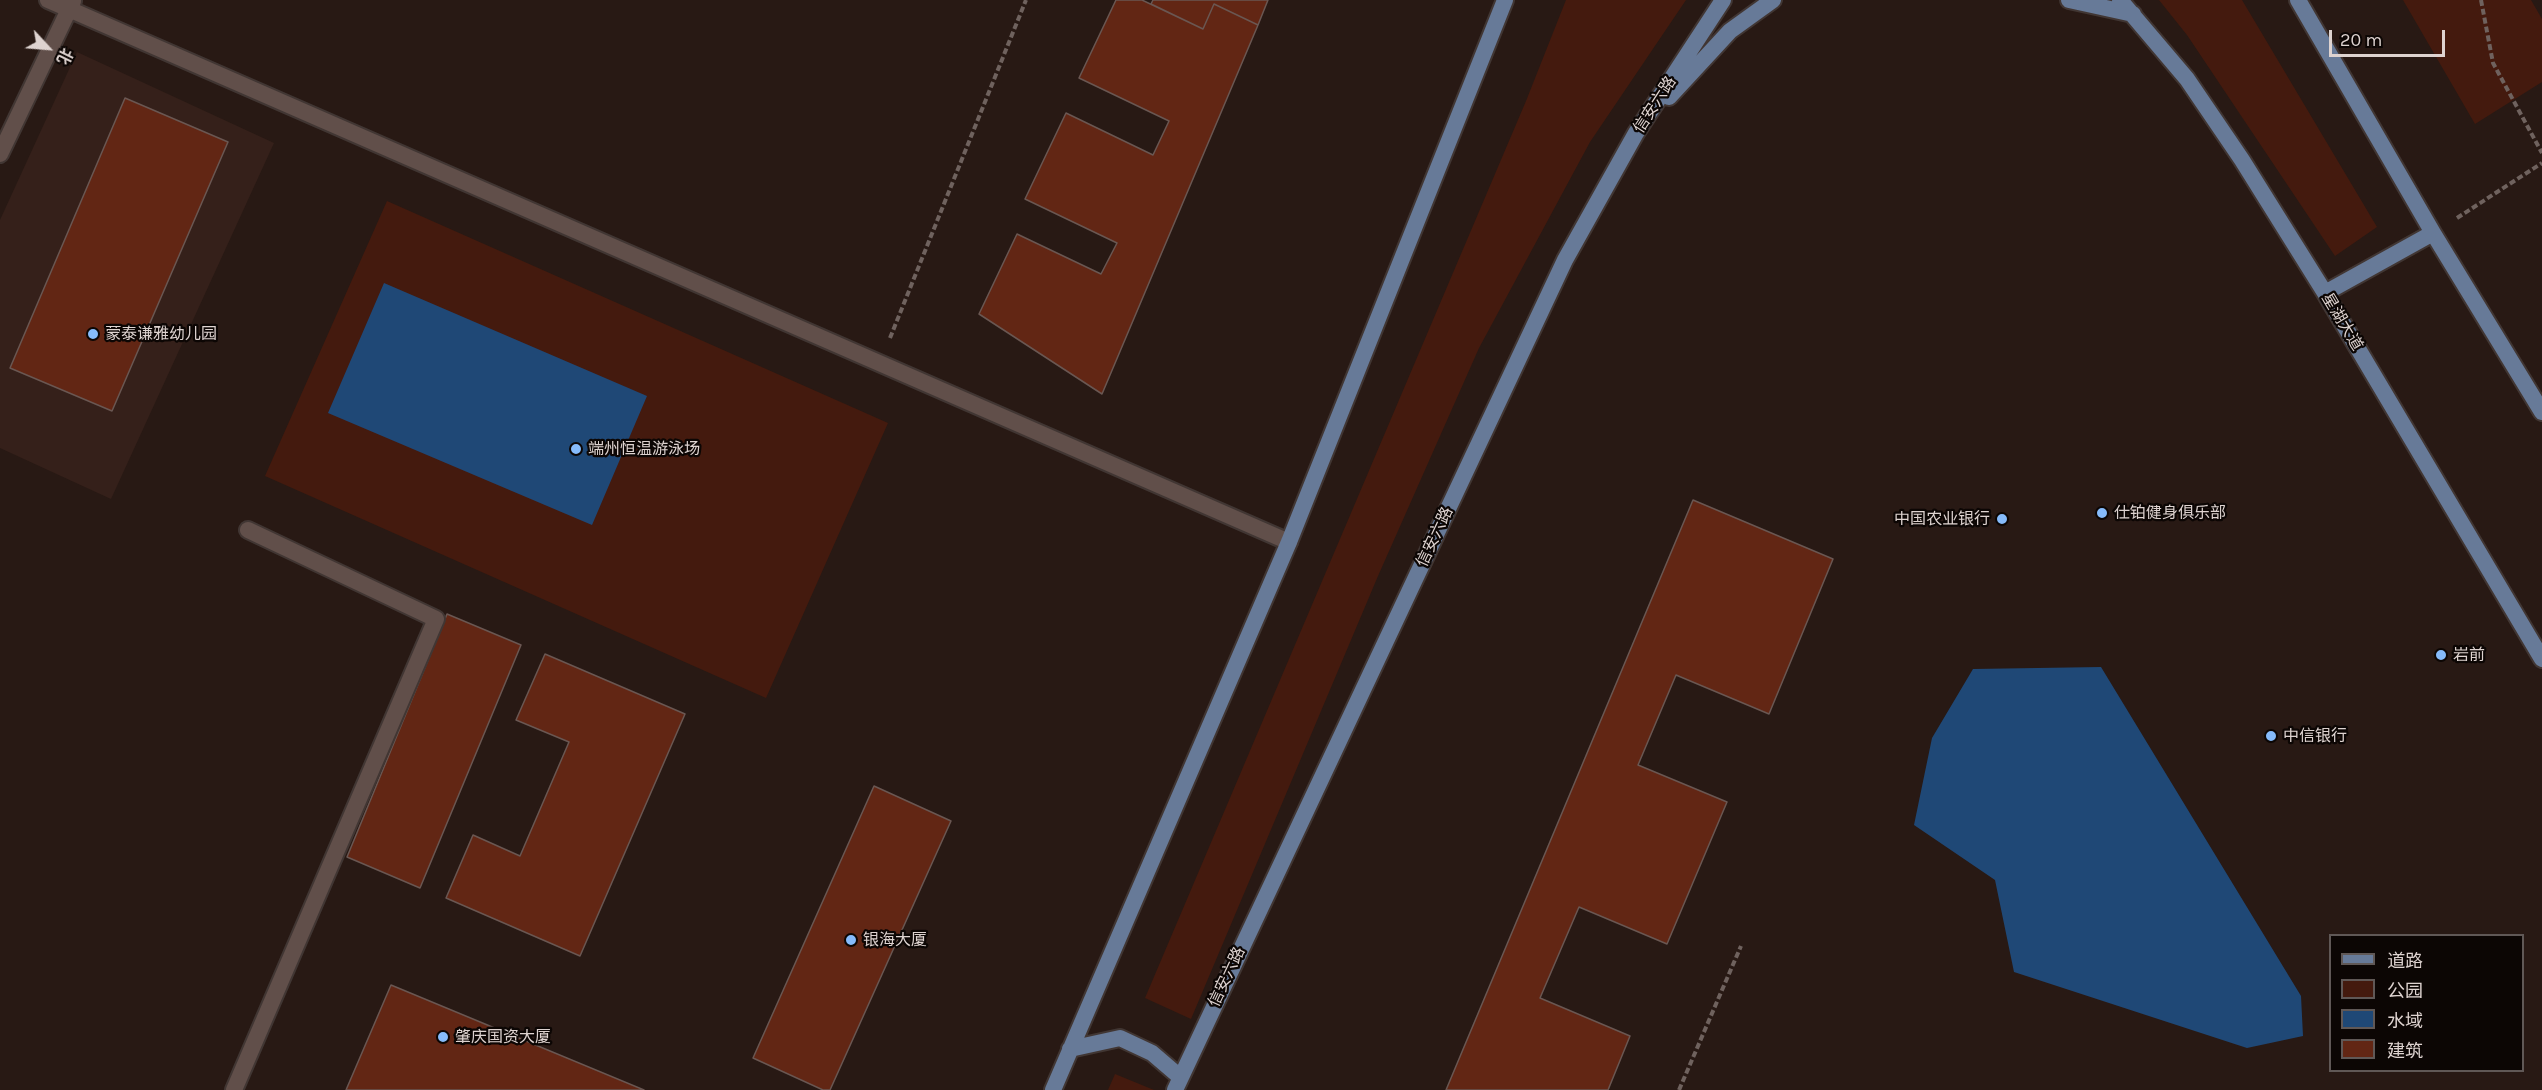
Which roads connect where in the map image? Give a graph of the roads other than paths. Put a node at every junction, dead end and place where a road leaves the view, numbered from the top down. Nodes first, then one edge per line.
1 (48, 0) edge
2 (1505, 0) edge
3 (1723, 0) edge
4 (1773, 0) edge
5 (2069, 0) edge
6 (2120, 0) edge
7 (2298, 0) edge
8 (71, 4) edge
9 (2134, 14) junction
10 (1636, 133) junction
11 (0, 154) edge
12 (2433, 233) junction
13 (2325, 293) junction
14 (2542, 412) edge
15 (248, 530) dead end
16 (1289, 542) junction
17 (2542, 659) edge
18 (1070, 1049) junction
19 (1177, 1084) edge
20 (234, 1090) edge
21 (1053, 1090) edge

1 - 8 street
2 - 16 main road
3 - 10 main road, 信安六路
4 - 10 main road
5 - 9 main road
6 - 9 main road, 星湖大道
7 - 12 main road
8 - 11 street
8 - 16 street
9 - 13 main road, 星湖大道
10 - 19 main road, 信安六路
12 - 13 main road
12 - 14 main road
13 - 17 main road, 星湖大道
15 - 20 street
16 - 18 main road
18 - 19 main road
18 - 21 main road

